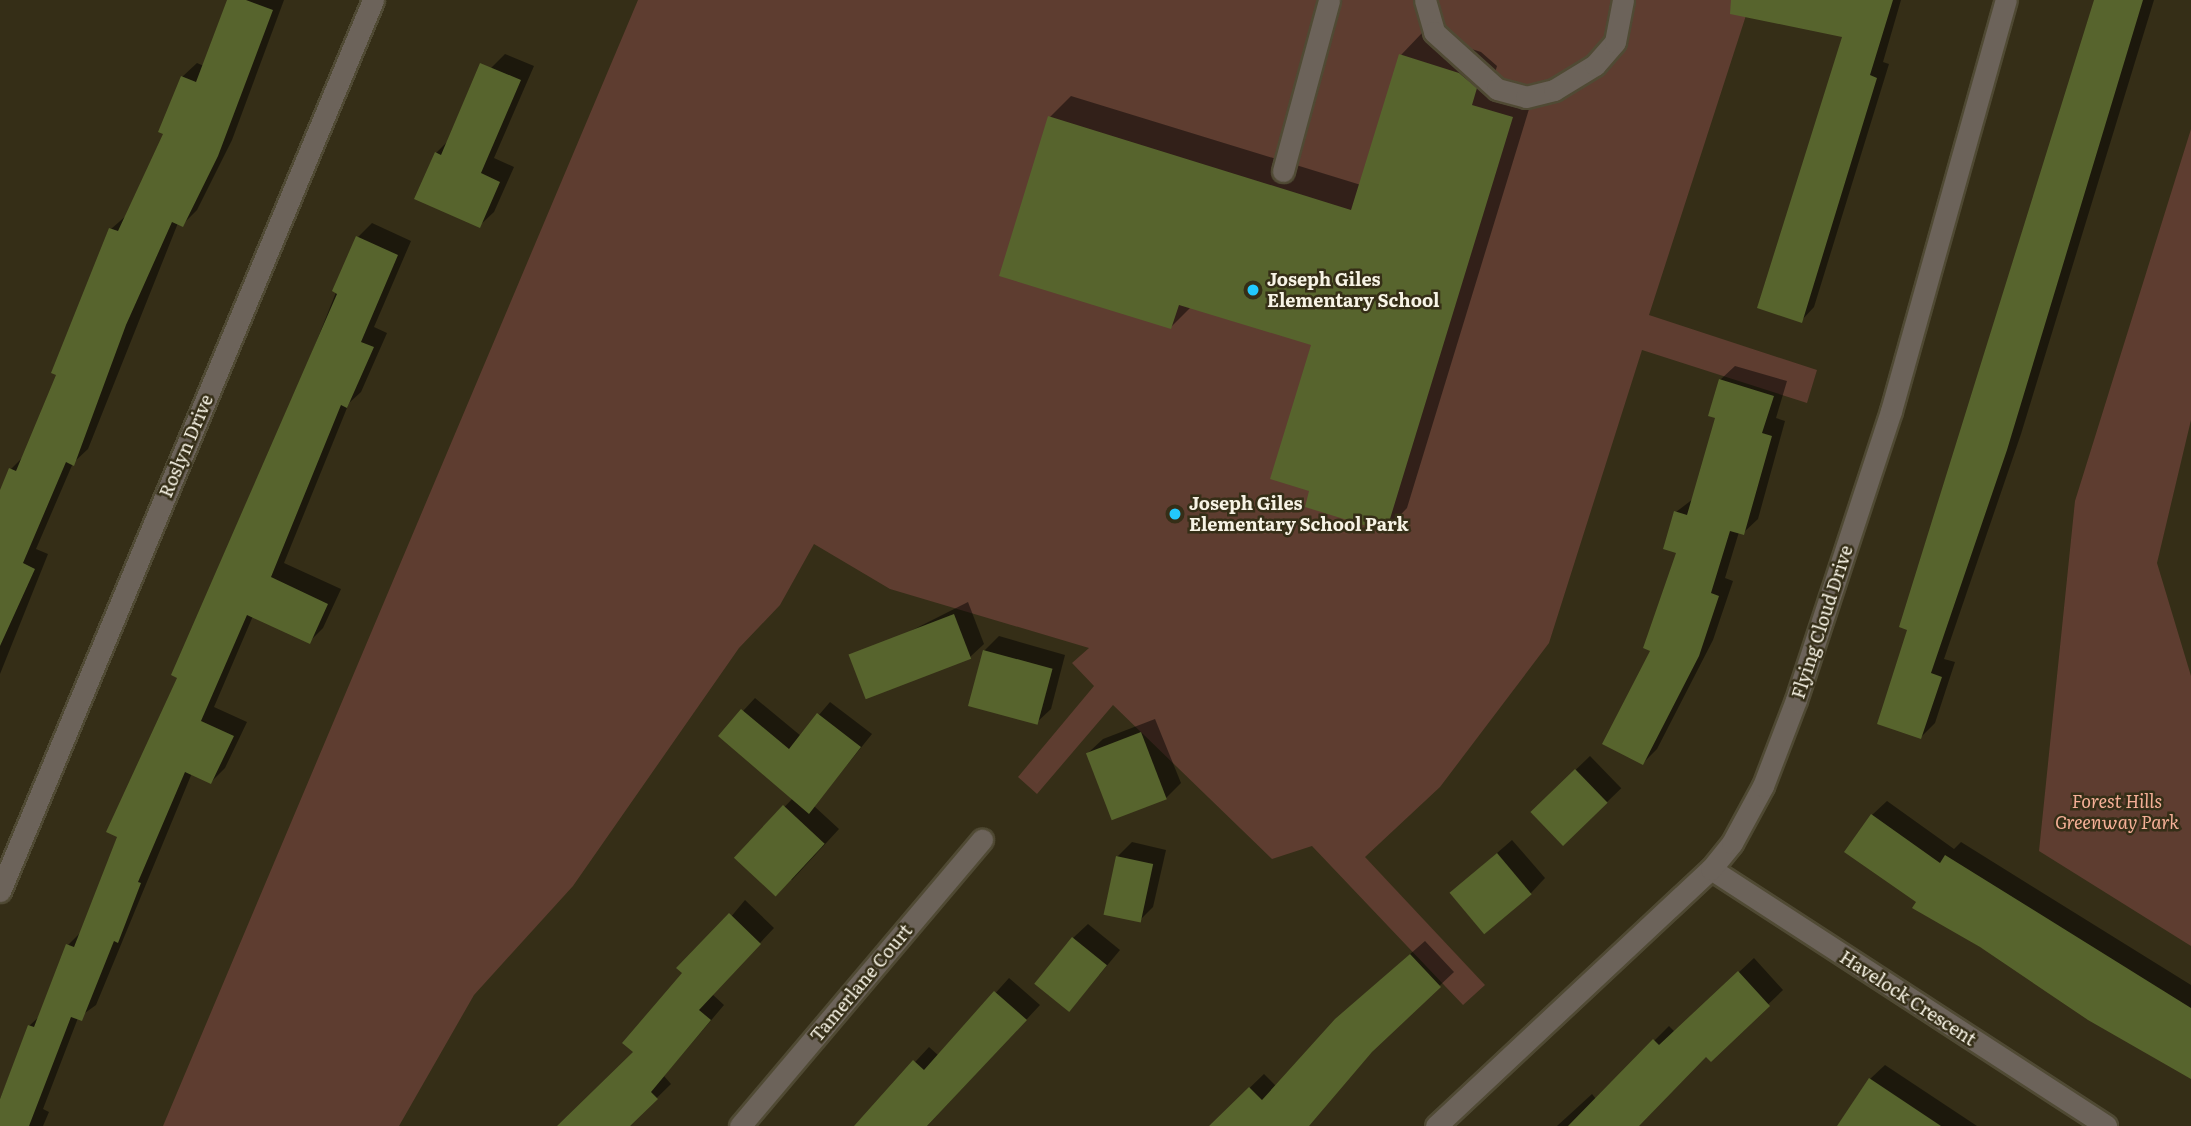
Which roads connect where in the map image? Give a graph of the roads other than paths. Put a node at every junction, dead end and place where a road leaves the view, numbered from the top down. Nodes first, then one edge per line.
1 (373, 0) edge
2 (1329, 0) edge
3 (1425, 0) edge
4 (1623, 0) edge
5 (2006, 0) edge
6 (1283, 171) dead end
7 (982, 840) dead end
8 (1711, 869) junction
9 (0, 891) edge
10 (740, 1126) edge
11 (1436, 1126) edge
12 (2106, 1126) edge

1 - 9 street, Roslyn Drive
2 - 6 street
3 - 4 street
5 - 8 street, Flying Cloud Drive
7 - 10 street, Tamerlane Court
8 - 11 street, Flying Cloud Drive
8 - 12 street, Havelock Crescent

